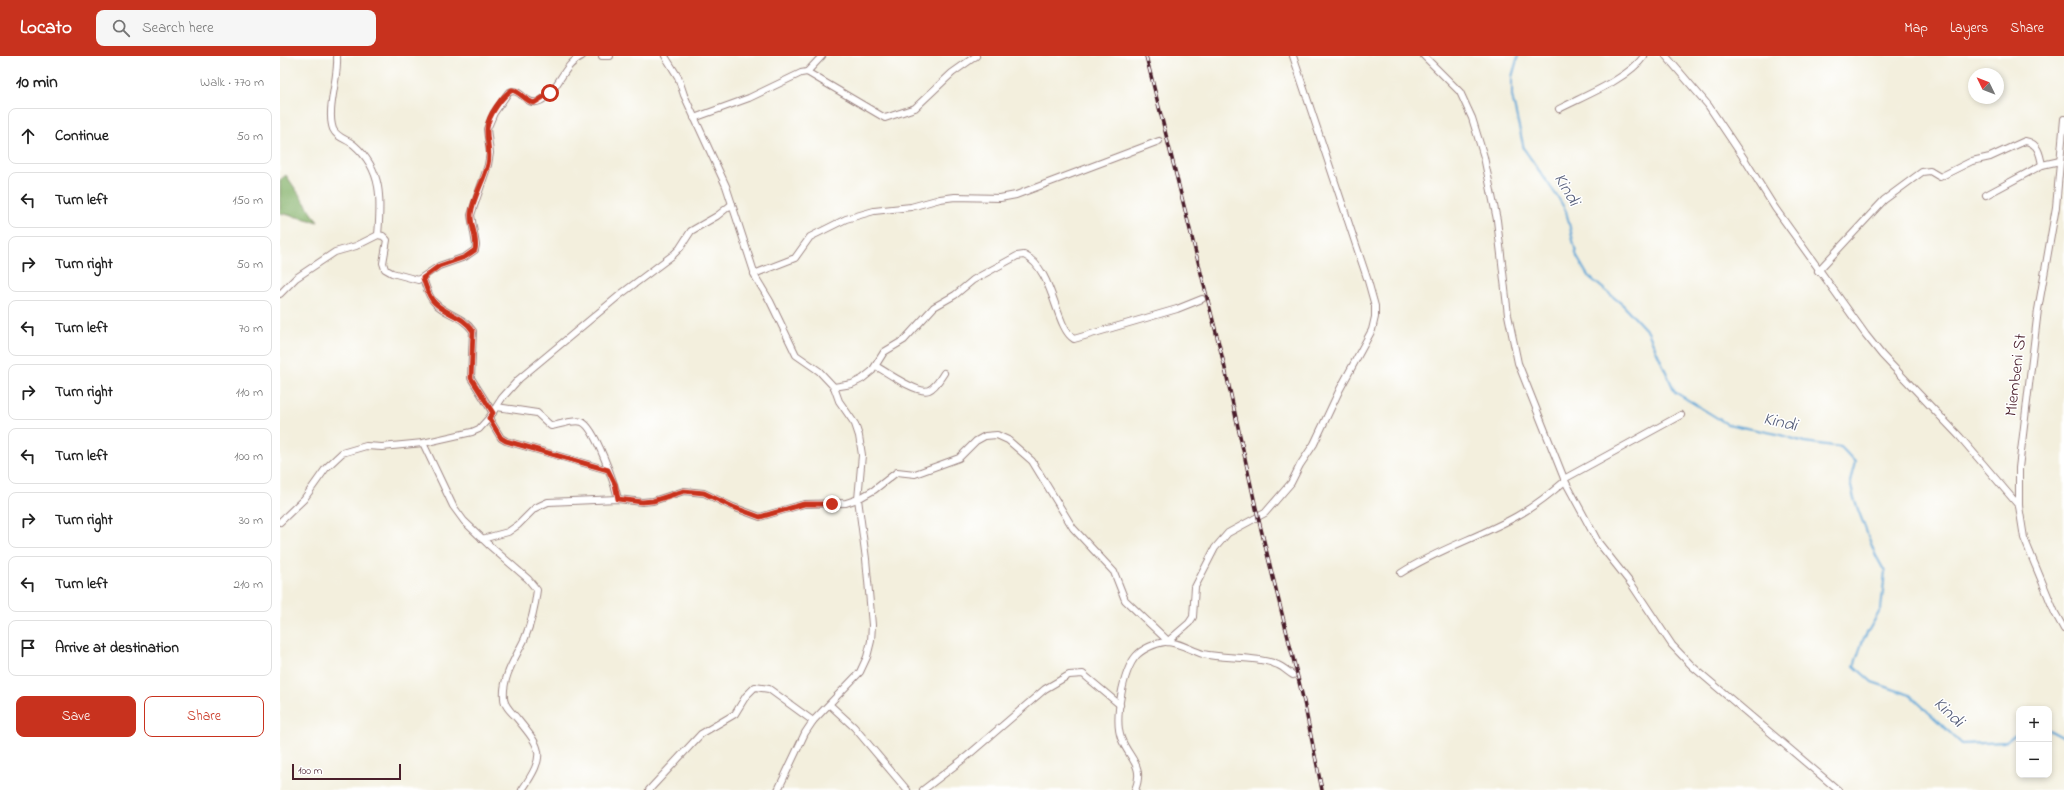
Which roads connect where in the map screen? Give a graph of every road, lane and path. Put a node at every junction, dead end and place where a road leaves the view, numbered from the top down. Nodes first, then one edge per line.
1 (337, 56) edge
2 (582, 56) edge
3 (602, 56) edge
4 (610, 56) edge
5 (665, 56) edge
6 (822, 56) edge
7 (976, 56) edge
8 (1293, 56) edge
9 (1424, 56) edge
10 (1644, 56) edge
11 (1666, 56) edge
12 (807, 72) junction
13 (1559, 109) dead end
14 (694, 118) junction
15 (2064, 119) edge
16 (1159, 141) dead end
17 (2042, 165) junction
18 (2061, 165) edge
19 (1986, 195) dead end
20 (732, 204) junction
21 (378, 235) junction
22 (1818, 271) junction
23 (754, 274) junction
24 (423, 278) junction
25 (280, 294) edge
26 (1202, 299) dead end
27 (876, 366) junction
28 (944, 374) dead end
29 (834, 386) junction
30 (493, 413) junction
31 (1681, 415) dead end
32 (423, 443) junction
33 (608, 470) junction
34 (1564, 480) junction
35 (618, 499) junction
36 (858, 499) junction
37 (2019, 506) junction
38 (280, 522) edge
39 (482, 539) junction
40 (1401, 573) dead end
41 (2064, 629) edge
42 (1167, 642) junction
43 (1292, 675) dead end
44 (830, 705) junction
45 (1120, 705) junction
46 (813, 721) junction
47 (522, 790) edge
48 (649, 790) edge
49 (778, 790) edge
50 (907, 790) edge
51 (923, 790) edge
52 (1135, 790) edge
53 (1838, 790) edge

1 - 21 street
2 - 24 street
3 - 4 street
5 - 14 street
6 - 12 street
7 - 12 street
8 - 42 street
9 - 34 street
10 - 13 street
11 - 22 street
12 - 14 street
14 - 20 street
15 - 18 street, Miembeni St
16 - 23 street
17 - 18 street
17 - 19 street
17 - 22 street
18 - 37 street, Miembeni St
20 - 23 street
20 - 30 street
21 - 24 street
21 - 25 street
22 - 37 street
23 - 29 street
24 - 30 street
26 - 27 street
27 - 28 street
27 - 29 street
29 - 36 street
30 - 32 street
30 - 33 street
30 - 33 street
31 - 34 street
32 - 38 street
32 - 39 street
33 - 35 street
34 - 40 street
34 - 53 street
35 - 36 street
35 - 39 street
36 - 42 street
36 - 44 street
37 - 41 street, Miembeni St
39 - 47 street
42 - 43 street
42 - 45 street
44 - 46 street
44 - 50 street
45 - 51 street
45 - 52 street
46 - 48 street
46 - 49 street

